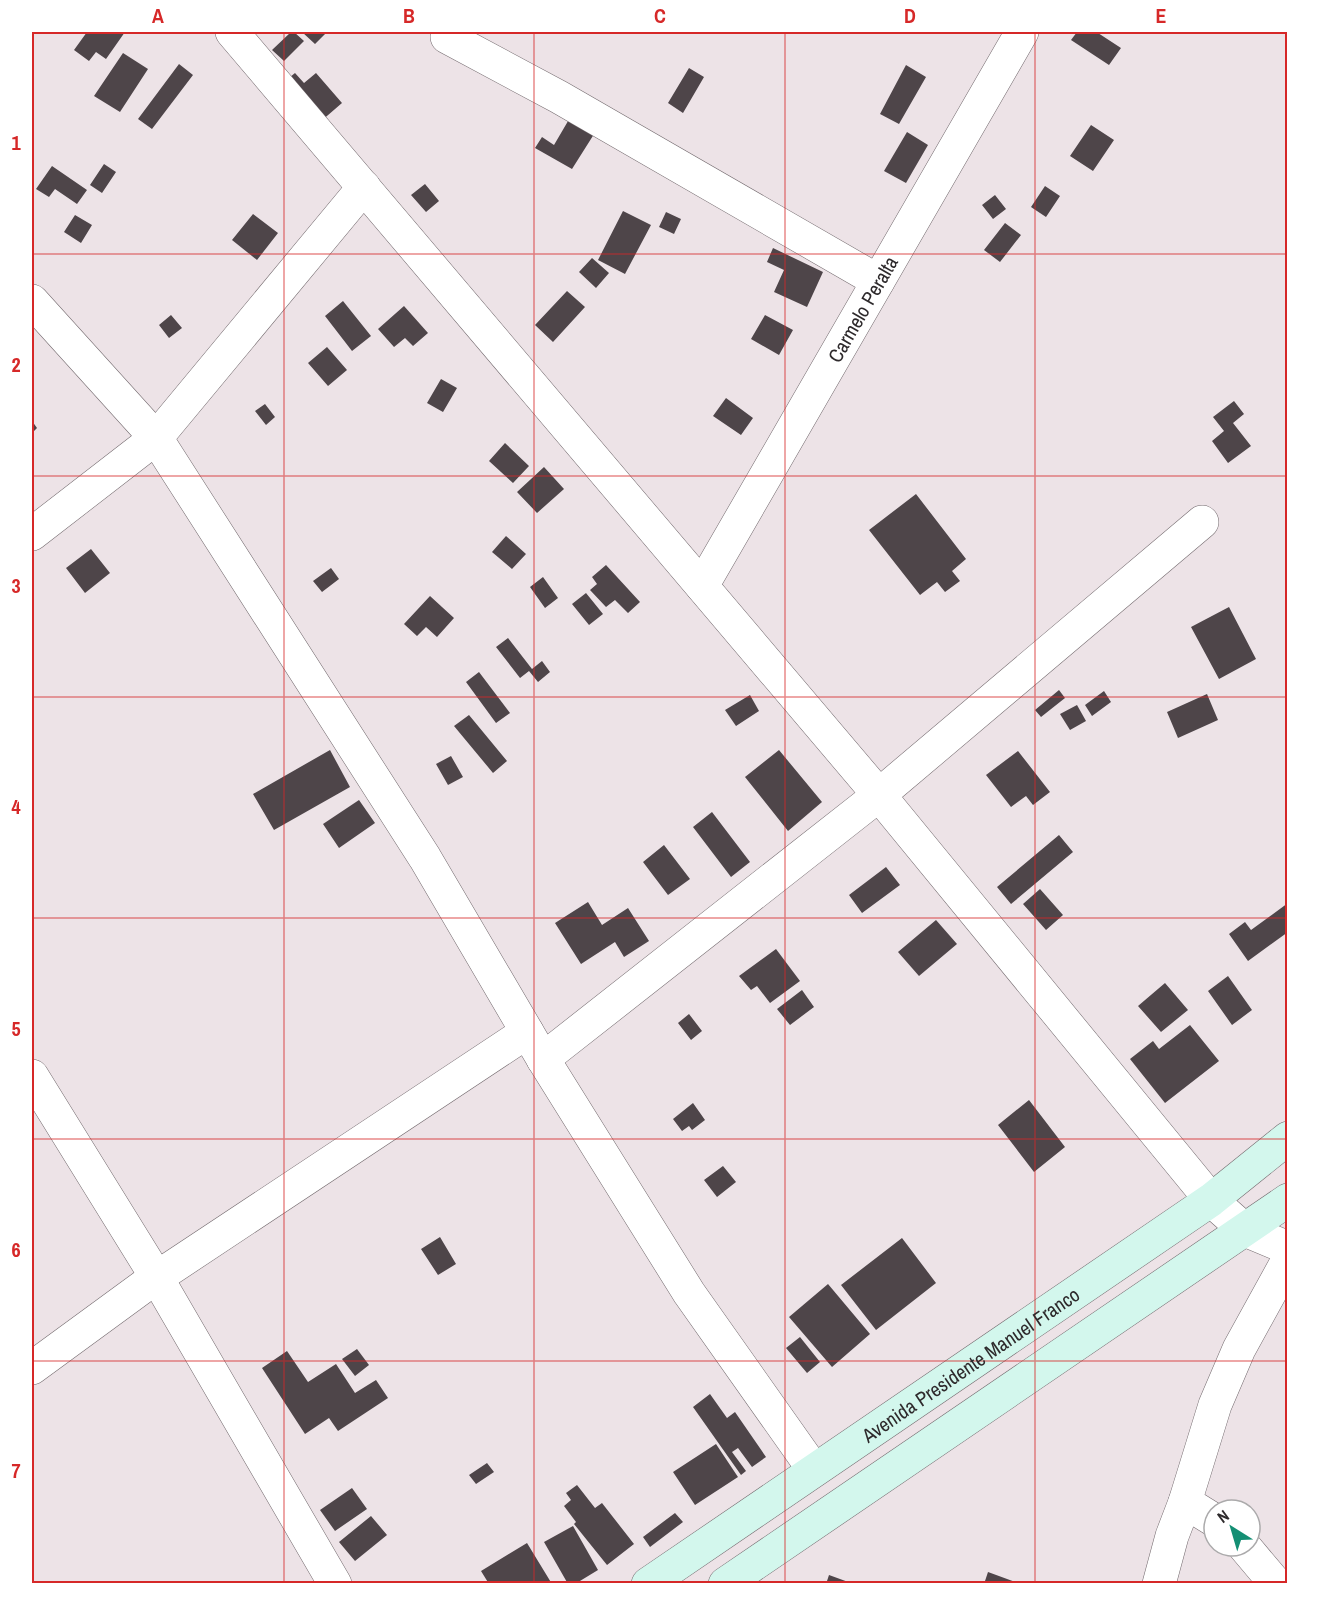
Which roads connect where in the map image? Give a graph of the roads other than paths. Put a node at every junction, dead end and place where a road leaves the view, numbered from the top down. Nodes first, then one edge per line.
1 (232, 32) edge
2 (1022, 32) edge
3 (447, 37) dead end
4 (364, 187) junction
5 (878, 281) junction
6 (32, 301) edge
7 (156, 438) junction
8 (1203, 522) dead end
9 (32, 534) edge
10 (702, 586) junction
11 (879, 795) junction
12 (535, 1046) junction
13 (32, 1076) edge
14 (1287, 1138) edge
15 (1211, 1200) junction
16 (1287, 1200) edge
17 (1245, 1230) junction
18 (1287, 1248) edge
19 (1287, 1260) edge
20 (157, 1278) junction
21 (32, 1368) edge
22 (814, 1470) junction
23 (1185, 1502) junction
24 (1202, 1513) edge
25 (1254, 1558) edge
26 (335, 1584) edge
27 (648, 1584) edge
28 (725, 1584) edge
29 (1159, 1584) edge
30 (1276, 1584) edge

1 - 4 street
2 - 5 street, Carmelo Peralta
3 - 5 street
4 - 7 street
4 - 10 street
5 - 10 street, Carmelo Peralta
6 - 7 street
7 - 9 street
7 - 12 street
8 - 11 street
10 - 11 street
11 - 12 street
11 - 15 street
12 - 20 street
12 - 22 street
13 - 20 street
14 - 15 main road, Avenida Presidente Manuel Franco
15 - 17 street
15 - 22 main road, Avenida Presidente Manuel Franco
16 - 17 main road
17 - 18 street
17 - 28 main road
19 - 23 street
20 - 21 street
20 - 26 street
22 - 27 main road, Avenida Presidente Manuel Franco
23 - 24 street
23 - 29 street
25 - 30 street

